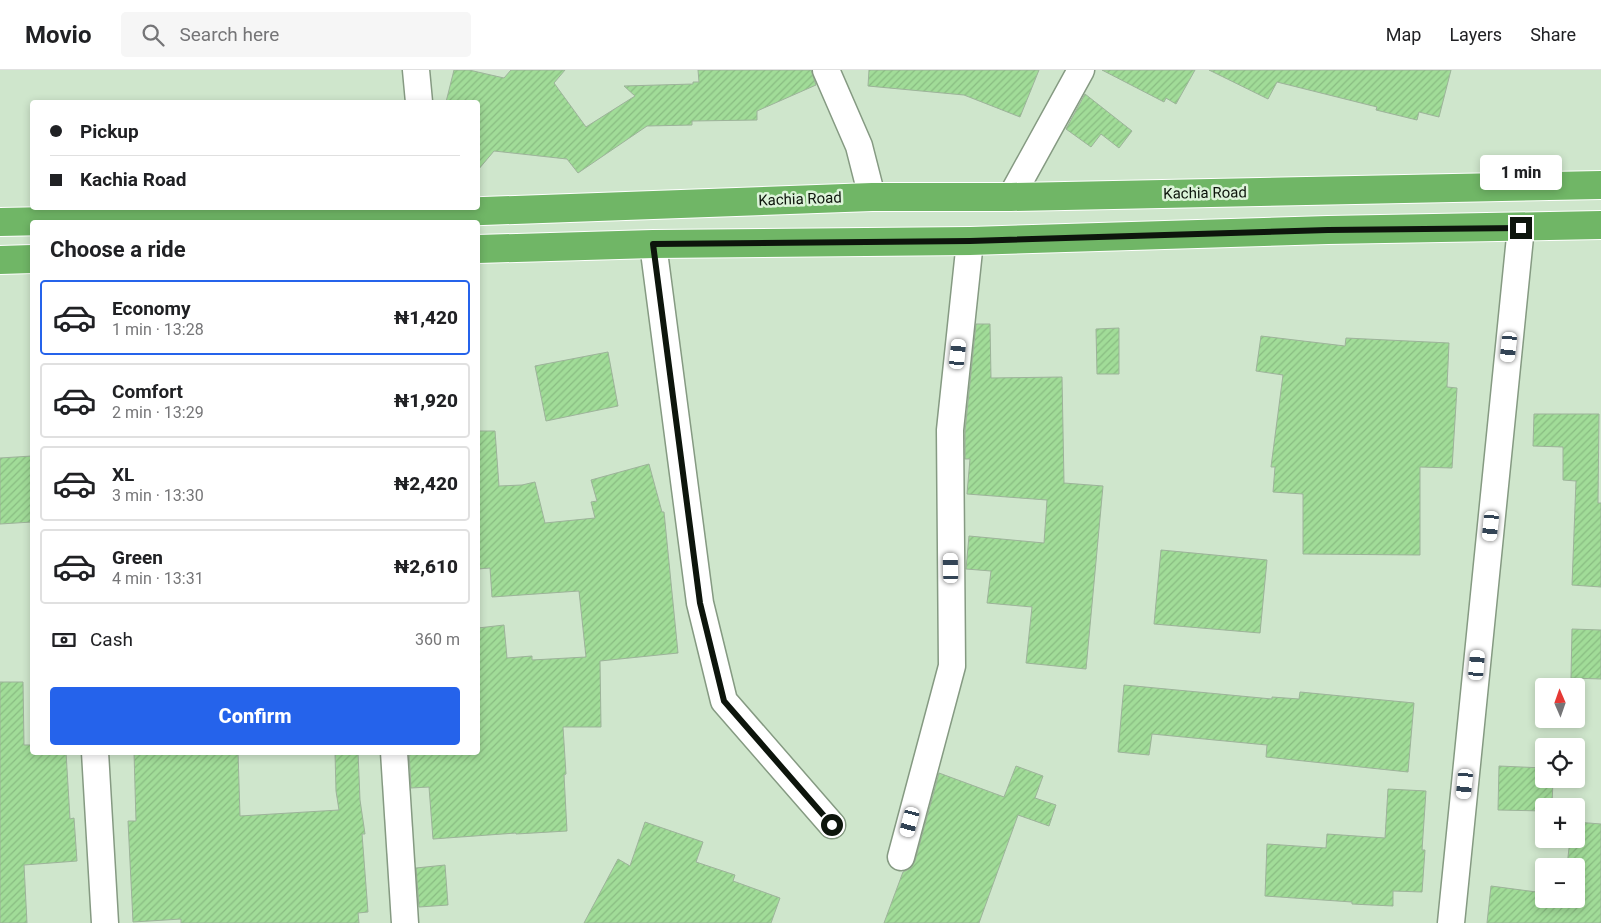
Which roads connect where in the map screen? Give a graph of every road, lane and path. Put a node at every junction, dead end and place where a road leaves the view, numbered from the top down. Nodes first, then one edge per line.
1 (416, 70) edge
2 (826, 70) edge
3 (1081, 70) edge
4 (419, 100) edge
5 (1601, 185) edge
6 (872, 197) junction
7 (1011, 197) junction
8 (480, 209) edge
9 (429, 210) edge
10 (72, 220) edge
11 (30, 221) edge
12 (0, 222) edge
13 (1601, 225) edge
14 (1521, 228) junction
15 (970, 241) junction
16 (653, 244) junction
17 (480, 248) edge
18 (30, 259) edge
19 (0, 260) edge
20 (95, 755) edge
21 (394, 755) edge
22 (832, 825) dead end
23 (901, 857) dead end
24 (105, 923) edge
25 (406, 923) edge
26 (1451, 923) edge

1 - 4 street
2 - 6 street
3 - 7 street
5 - 7 highway, Kachia Road
6 - 7 highway, Kachia Road
6 - 8 highway, Kachia Road
9 - 10 highway, Kachia Road
11 - 12 highway, Kachia Road
13 - 14 highway
14 - 15 highway
14 - 26 street
15 - 16 highway
15 - 23 street
16 - 17 highway
16 - 22 street
18 - 19 highway
20 - 24 street
21 - 25 street

